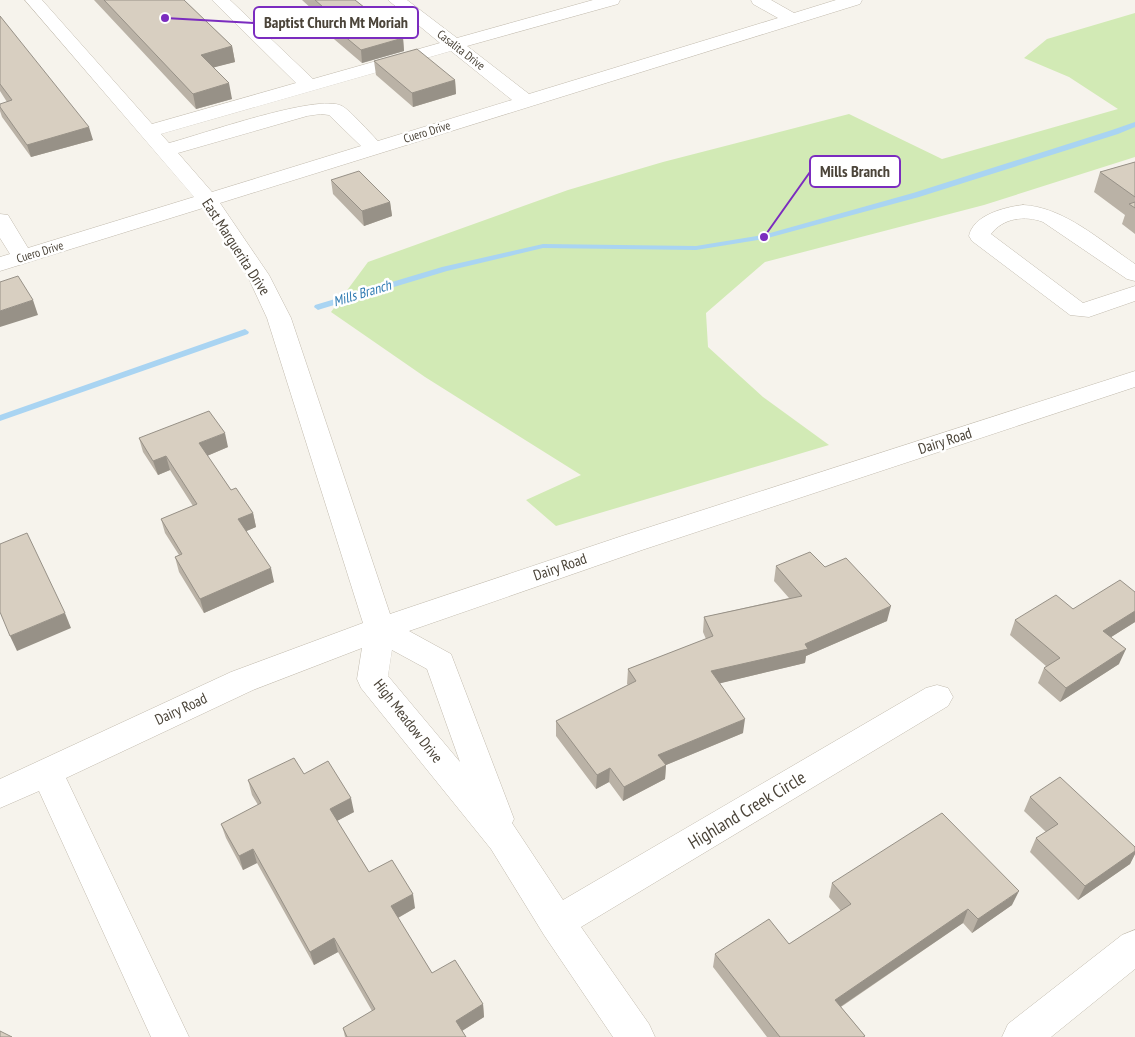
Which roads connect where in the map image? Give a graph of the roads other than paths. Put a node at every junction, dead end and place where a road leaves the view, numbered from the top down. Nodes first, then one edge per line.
1 (33, 0) edge
2 (220, 0) edge
3 (396, 0) edge
4 (612, 0) edge
5 (759, 0) edge
6 (854, 0) edge
7 (792, 19) junction
8 (453, 44) junction
9 (309, 85) junction
10 (526, 101) junction
11 (148, 131) junction
12 (374, 148) junction
13 (165, 151) junction
14 (208, 200) junction
15 (0, 220) edge
16 (23, 257) junction
17 (0, 264) edge
18 (1135, 274) edge
19 (1135, 293) edge
20 (1135, 379) edge
21 (380, 629) junction
22 (937, 697) dead end
23 (47, 772) junction
24 (0, 794) edge
25 (504, 838) junction
26 (557, 923) junction
27 (1135, 948) edge
28 (170, 1037) edge
29 (636, 1037) edge
30 (1021, 1037) edge

1 - 11 street, East Marguerita Drive
2 - 9 street
3 - 8 street, Casalita Drive
4 - 8 street
5 - 7 street
6 - 7 street, Cuero Drive
7 - 10 street, Cuero Drive
8 - 9 street
8 - 10 street, Casalita Drive
9 - 11 street
10 - 12 street, Cuero Drive
11 - 13 street, East Marguerita Drive
12 - 13 street
12 - 14 street, Cuero Drive
13 - 14 street, East Marguerita Drive
14 - 16 street, Cuero Drive
14 - 21 street, East Marguerita Drive
15 - 16 street
16 - 17 street, Cuero Drive
18 - 19 street
20 - 21 street, Dairy Road
21 - 23 street, Dairy Road
21 - 25 street, High Meadow Drive
21 - 25 street, High Meadow Drive
22 - 26 street, Highland Creek Circle
23 - 24 street, Dairy Road
23 - 28 street
25 - 26 street, High Meadow Drive
26 - 29 street, High Meadow Drive
27 - 30 street

